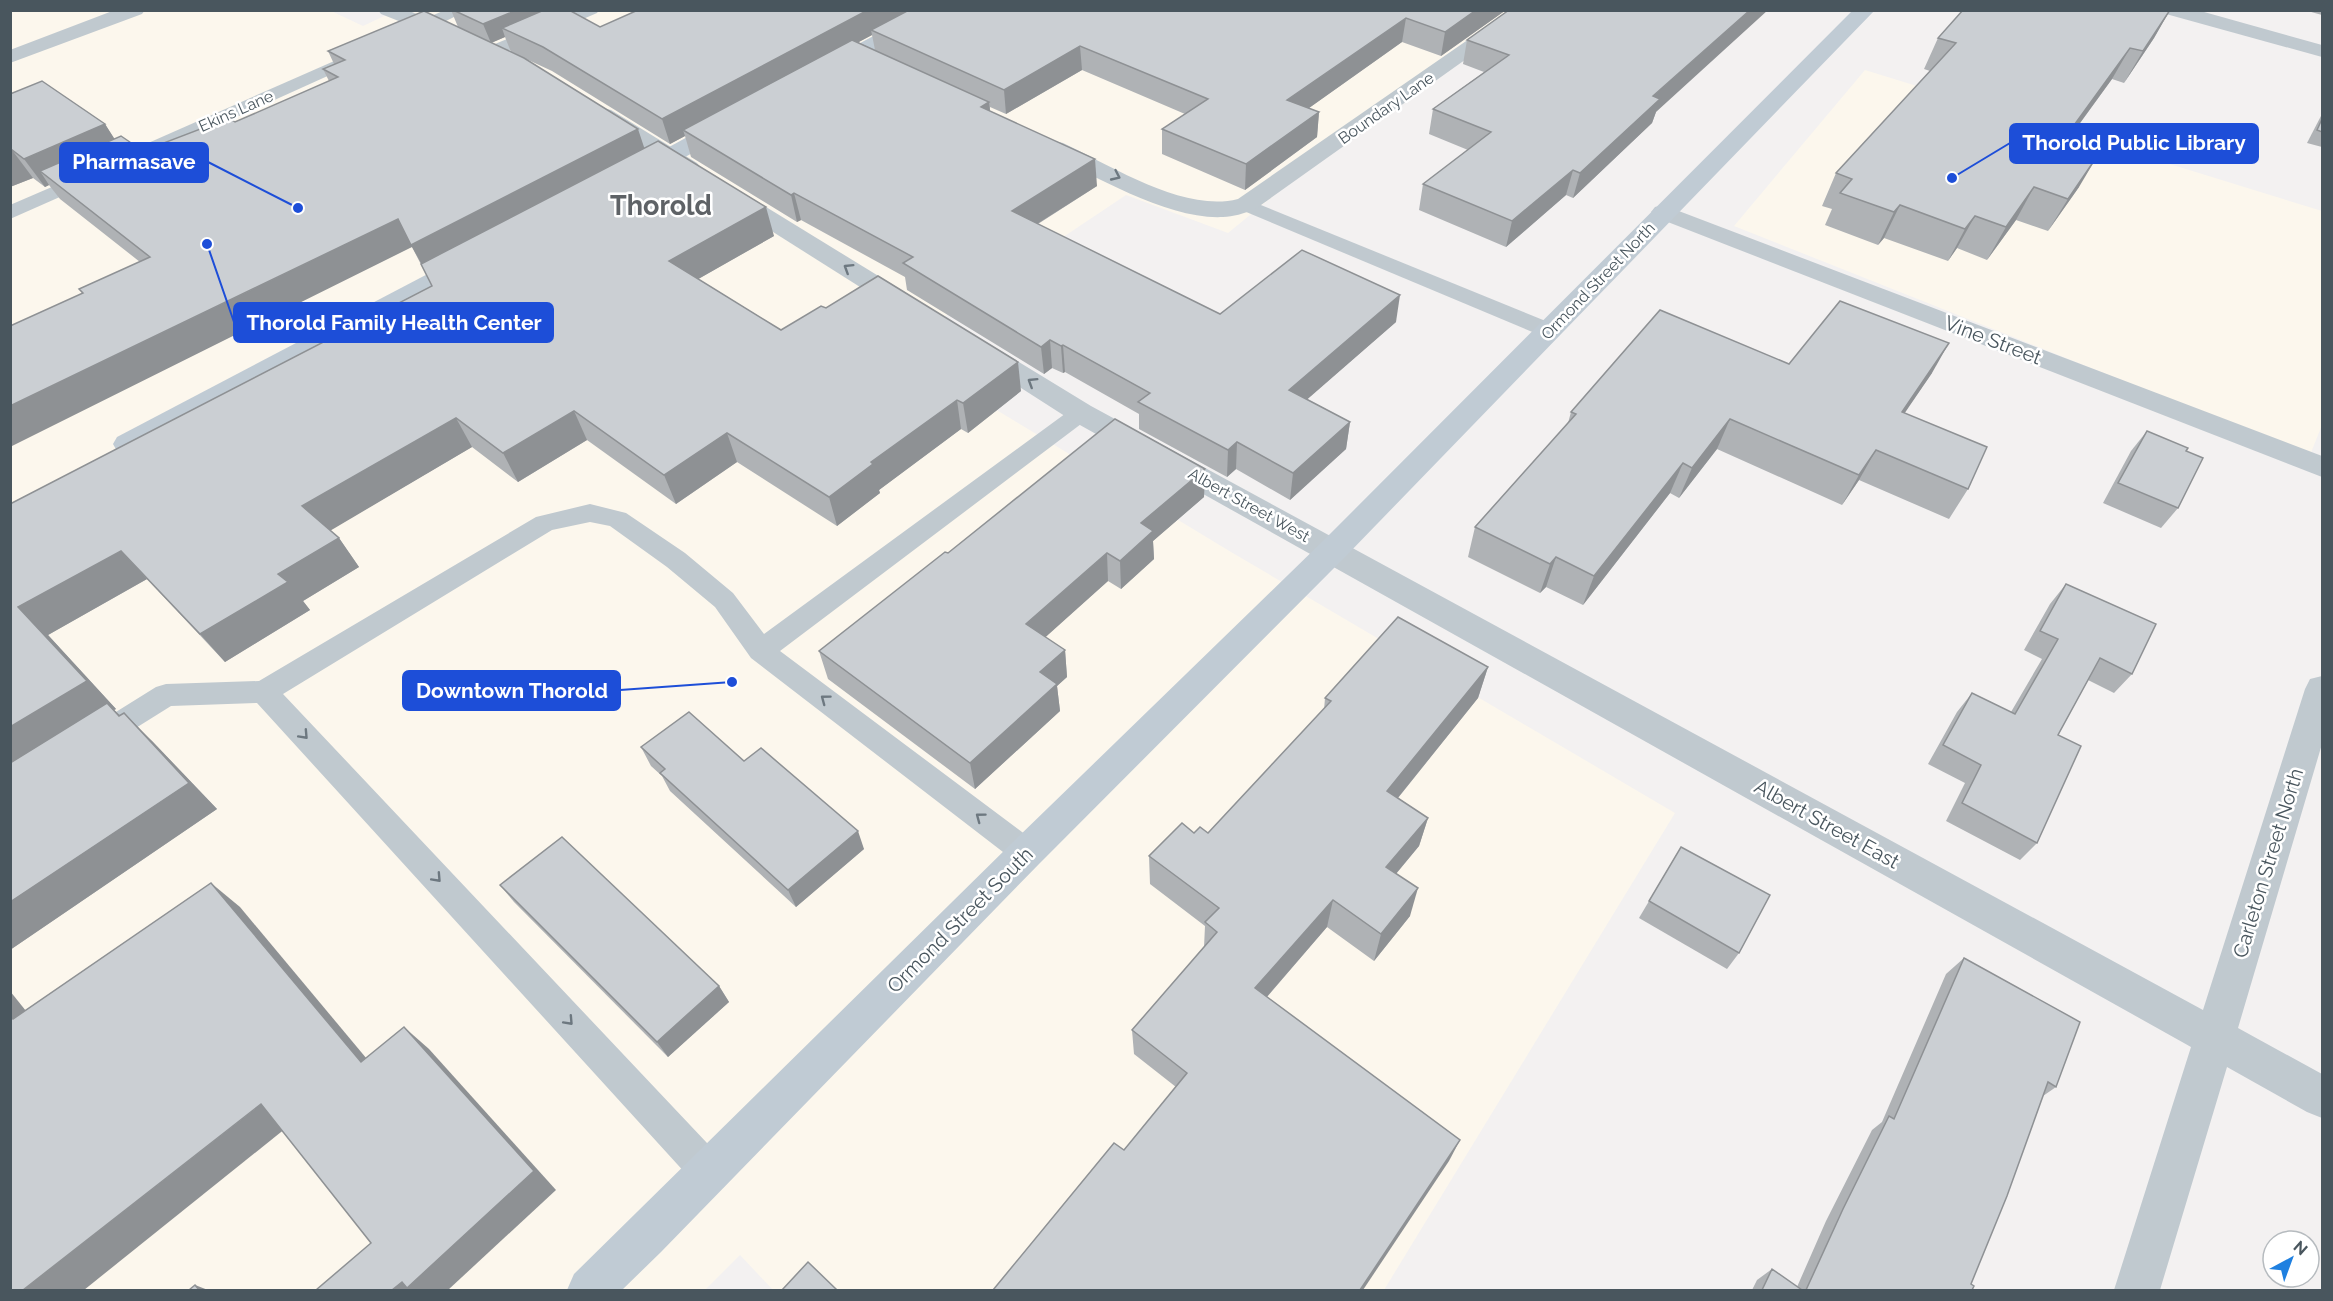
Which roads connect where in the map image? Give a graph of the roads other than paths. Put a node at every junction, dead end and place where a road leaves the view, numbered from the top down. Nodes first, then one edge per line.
1 (135, 10) edge
2 (388, 10) edge
3 (460, 10) edge
4 (591, 10) edge
5 (938, 10) edge
6 (1525, 10) edge
7 (1865, 10) edge
8 (2173, 10) edge
9 (428, 24) junction
10 (396, 39) edge
11 (375, 48) edge
12 (2322, 51) edge
13 (489, 53) junction
14 (853, 54) junction
15 (10, 57) edge
16 (511, 63) edge
17 (874, 64) edge
18 (813, 77) edge
19 (582, 102) edge
20 (741, 117) edge
21 (1033, 138) edge
22 (670, 156) junction
23 (618, 184) edge
24 (1246, 205) junction
25 (1663, 212) junction
26 (10, 213) edge
27 (492, 250) edge
28 (930, 319) edge
29 (1550, 331) junction
30 (960, 338) edge
31 (1081, 413) junction
32 (105, 456) edge
33 (2322, 468) edge
34 (1332, 551) junction
35 (761, 651) junction
36 (2322, 689) edge
37 (264, 692) junction
38 (78, 749) edge
39 (1027, 853) junction
40 (2214, 1037) junction
41 (2322, 1097) edge
42 (711, 1174) junction
43 (590, 1290) edge
44 (2137, 1290) edge

1 - 15 street
2 - 9 street
3 - 9 lane
4 - 13 lane
5 - 14 main road
6 - 24 street, Boundary Lane
7 - 25 main road, Ormond Street North
8 - 12 street
9 - 10 lane
9 - 13 street
11 - 26 lane, Ekins Lane
13 - 16 street
14 - 17 street
14 - 18 main road
19 - 22 street
20 - 22 main road
21 -> 24 street
22 - 23 main road
28 -> 22 street
24 - 29 lane
25 - 29 main road, Ormond Street North
25 - 33 street, Vine Street
27 - 32 main road
29 - 34 main road, Ormond Street North
31 -> 30 street, Albert Street West
31 - 34 street, Albert Street West
31 - 35 lane
34 - 39 main road, Ormond Street South
34 - 40 street, Albert Street East
35 - 37 lane
39 -> 35 lane
36 - 40 street, Carleton Street North
37 - 38 lane
37 -> 42 lane
39 - 42 main road, Ormond Street South
40 - 41 street, Albert Street East
40 - 44 street, Carleton Street North
42 - 43 main road, Ormond Street South

